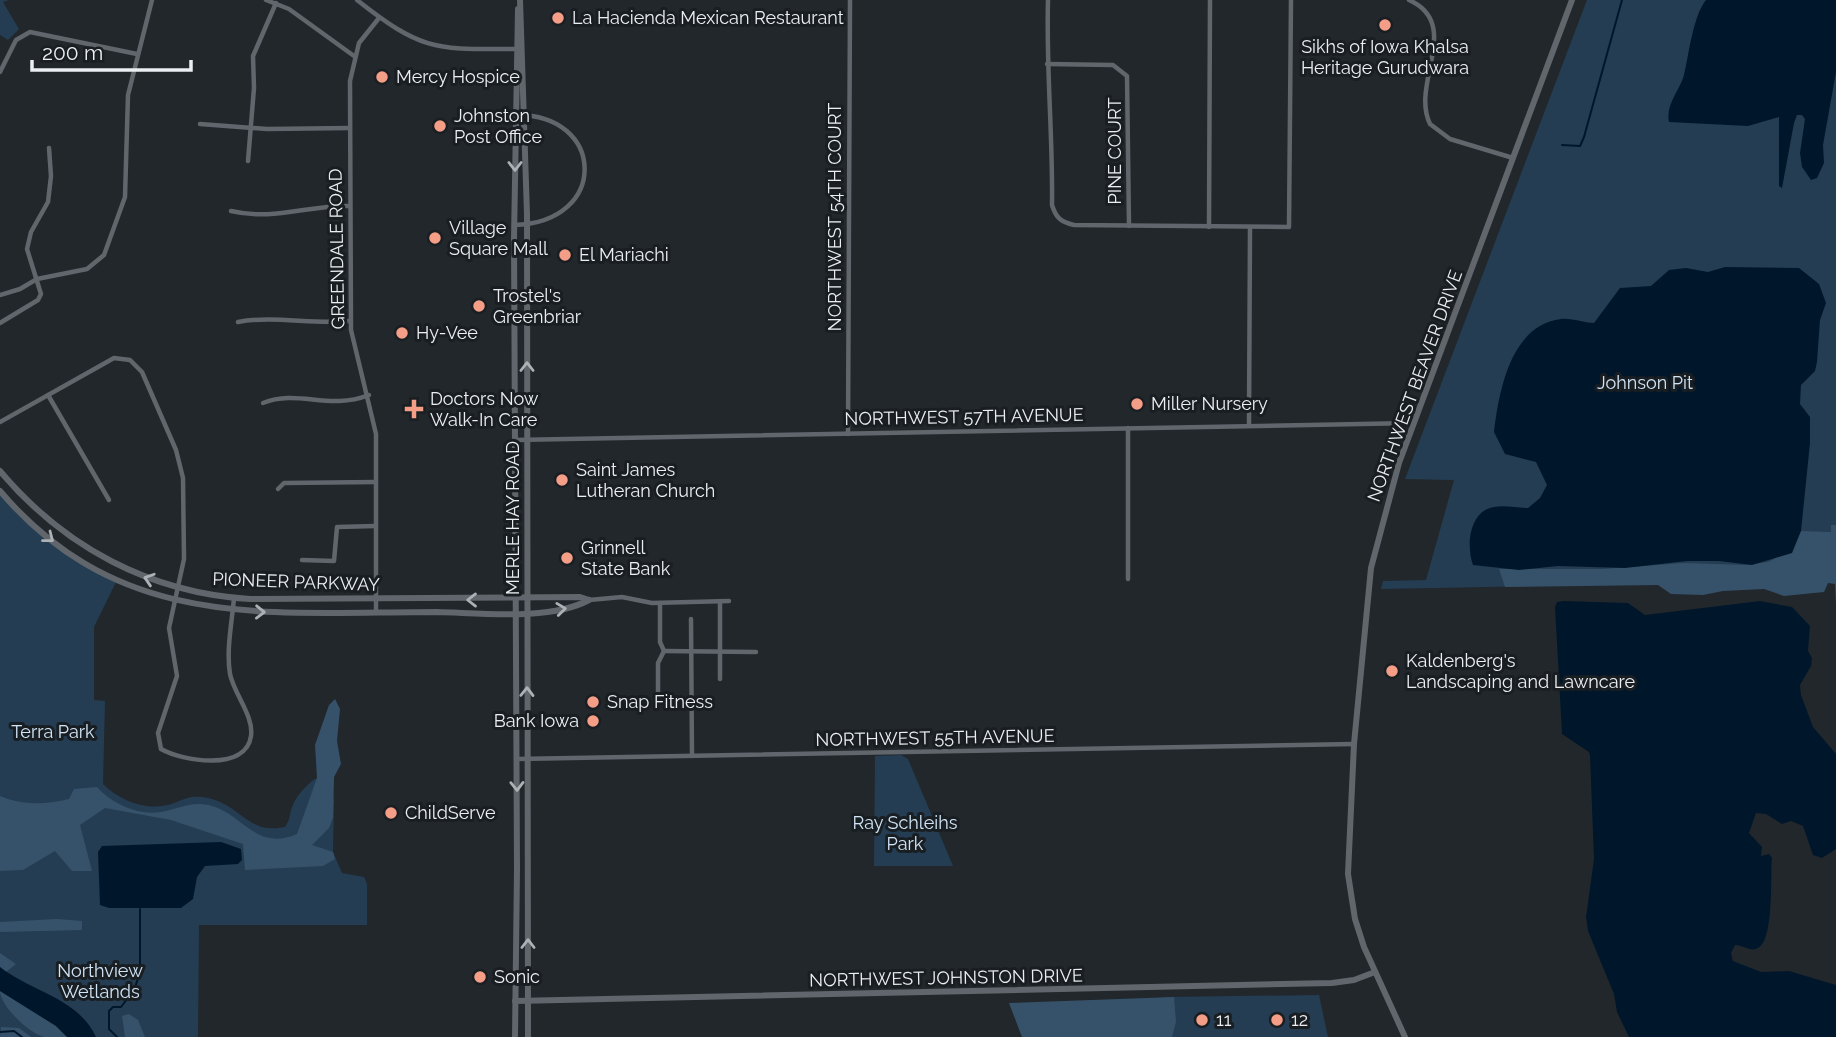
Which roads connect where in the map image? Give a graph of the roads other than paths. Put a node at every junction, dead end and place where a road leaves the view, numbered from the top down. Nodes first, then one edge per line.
1 (152, 0) edge
2 (266, 0) edge
3 (357, 0) edge
4 (519, 0) edge
5 (850, 0) edge
6 (1048, 0) edge
7 (1210, 0) edge
8 (1291, 0) edge
9 (1409, 0) edge
10 (1572, 0) edge
11 (274, 2) edge
12 (379, 18) junction
13 (519, 49) junction
14 (137, 54) junction
15 (354, 56) junction
16 (1048, 64) junction
17 (0, 72) edge
18 (515, 115) junction
19 (525, 115) junction
20 (200, 124) dead end
21 (250, 128) junction
22 (350, 128) junction
23 (49, 148) dead end
24 (1513, 158) junction
25 (247, 161) dead end
26 (350, 205) junction
27 (231, 211) dead end
28 (514, 225) junction
29 (527, 225) junction
30 (1129, 226) junction
31 (1209, 227) junction
32 (1250, 227) junction
33 (36, 279) junction
34 (0, 295) edge
35 (350, 321) junction
36 (237, 322) dead end
37 (0, 323) edge
38 (48, 395) junction
39 (369, 395) junction
40 (263, 403) dead end
41 (0, 422) edge
42 (1413, 423) junction
43 (1249, 425) junction
44 (1128, 428) junction
45 (848, 434) junction
46 (527, 439) junction
47 (515, 440) junction
48 (0, 471) edge
49 (376, 482) junction
50 (278, 489) dead end
51 (0, 491) edge
52 (109, 500) dead end
53 (376, 526) junction
54 (302, 560) dead end
55 (1128, 579) dead end
56 (178, 587) junction
57 (234, 598) junction
58 (376, 599) junction
59 (175, 600) junction
60 (515, 600) junction
61 (527, 600) junction
62 (589, 600) junction
63 (720, 601) junction
64 (729, 601) dead end
65 (660, 603) junction
66 (233, 611) junction
67 (376, 612) junction
68 (515, 612) junction
69 (526, 612) junction
70 (691, 618) dead end
71 (664, 651) junction
72 (691, 652) junction
73 (720, 652) junction
74 (756, 652) dead end
75 (720, 679) dead end
76 (658, 696) dead end
77 (1354, 744) junction
78 (692, 756) junction
79 (526, 757) junction
80 (517, 759) junction
81 (1375, 972) junction
82 (528, 1000) junction
83 (515, 1001) junction
84 (515, 1037) edge
85 (528, 1037) edge
86 (1405, 1037) edge

1 - 14 street
2 - 11 street
3 - 12 street
4 - 13 main road, MERLE HAY ROAD
5 - 45 street, NORTHWEST 54TH COURT
6 - 16 street
7 - 31 street
8 - 32 street
9 - 24 street
10 - 24 main road, NORTHWEST BEAVER DRIVE
11 - 15 street
11 - 21 street
12 - 13 street
12 - 15 street, GREENDALE ROAD
13 - 18 main road, MERLE HAY ROAD
13 - 19 main road, MERLE HAY ROAD
14 - 17 street
14 - 33 street
15 - 22 street, GREENDALE ROAD
16 - 30 street
16 - 30 street, PINE COURT
18 - 19 street
18 -> 28 main road, MERLE HAY ROAD
19 - 29 main road, MERLE HAY ROAD
19 - 29 street
20 - 21 street
21 - 22 street
21 - 25 street
22 - 26 street, GREENDALE ROAD
23 - 33 street
24 - 42 main road, NORTHWEST BEAVER DRIVE
26 - 27 street
26 - 35 street, GREENDALE ROAD
28 - 29 street
28 - 47 main road, MERLE HAY ROAD
46 -> 29 main road, MERLE HAY ROAD
30 - 31 street
31 - 32 street
32 - 43 street
33 - 34 street
33 - 37 street
35 - 36 street
35 - 39 street, GREENDALE ROAD
38 - 41 street
38 - 52 street
38 - 56 street
39 - 40 street
39 - 49 street, GREENDALE ROAD
42 - 43 street, NORTHWEST 57TH AVENUE
42 - 77 main road, NORTHWEST BEAVER DRIVE
43 - 44 street, NORTHWEST 57TH AVENUE
44 - 45 street, NORTHWEST 57TH AVENUE
44 - 55 street
45 - 46 street, NORTHWEST 57TH AVENUE
46 - 47 street, NORTHWEST 57TH AVENUE
46 - 61 main road, MERLE HAY ROAD
47 - 60 main road, MERLE HAY ROAD
56 -> 48 main road, PIONEER PARKWAY
49 - 50 street
49 - 53 street, GREENDALE ROAD
51 -> 59 main road, PIONEER PARKWAY
53 - 54 street
53 - 58 street, GREENDALE ROAD
56 - 57 main road, PIONEER PARKWAY
56 - 59 street
57 - 58 main road, PIONEER PARKWAY
57 - 66 street
60 -> 58 main road, PIONEER PARKWAY
58 - 67 street, GREENDALE ROAD
59 - 66 main road, PIONEER PARKWAY
59 - 66 street
60 - 61 main road, PIONEER PARKWAY
60 - 68 main road, MERLE HAY ROAD
61 - 62 main road, PIONEER PARKWAY
61 - 69 main road, MERLE HAY ROAD
62 - 65 street, PIONEER PARKWAY
69 -> 62 main road, PIONEER PARKWAY
63 - 64 street, PIONEER PARKWAY
63 - 65 street, PIONEER PARKWAY
63 - 73 street
65 - 71 street
66 -> 67 main road, PIONEER PARKWAY
67 - 68 main road, PIONEER PARKWAY
68 - 69 main road, PIONEER PARKWAY
68 - 80 main road, MERLE HAY ROAD
79 -> 69 main road, MERLE HAY ROAD
70 - 72 street
71 - 72 street
71 - 76 street
72 - 73 street
72 - 78 street
73 - 74 street
73 - 75 street
77 - 78 street, NORTHWEST 55TH AVENUE
77 - 81 main road, NORTHWEST BEAVER DRIVE
78 - 79 street, NORTHWEST 55TH AVENUE
79 - 80 street, NORTHWEST 55TH AVENUE
82 -> 79 main road, MERLE HAY ROAD
80 -> 83 main road, MERLE HAY ROAD
81 - 82 main road, NORTHWEST JOHNSTON DRIVE
81 - 86 main road, NORTHWEST BEAVER DRIVE
82 - 83 main road, NORTHWEST JOHNSTON DRIVE
82 - 85 main road, MERLE HAY ROAD
83 - 84 main road, MERLE HAY ROAD

